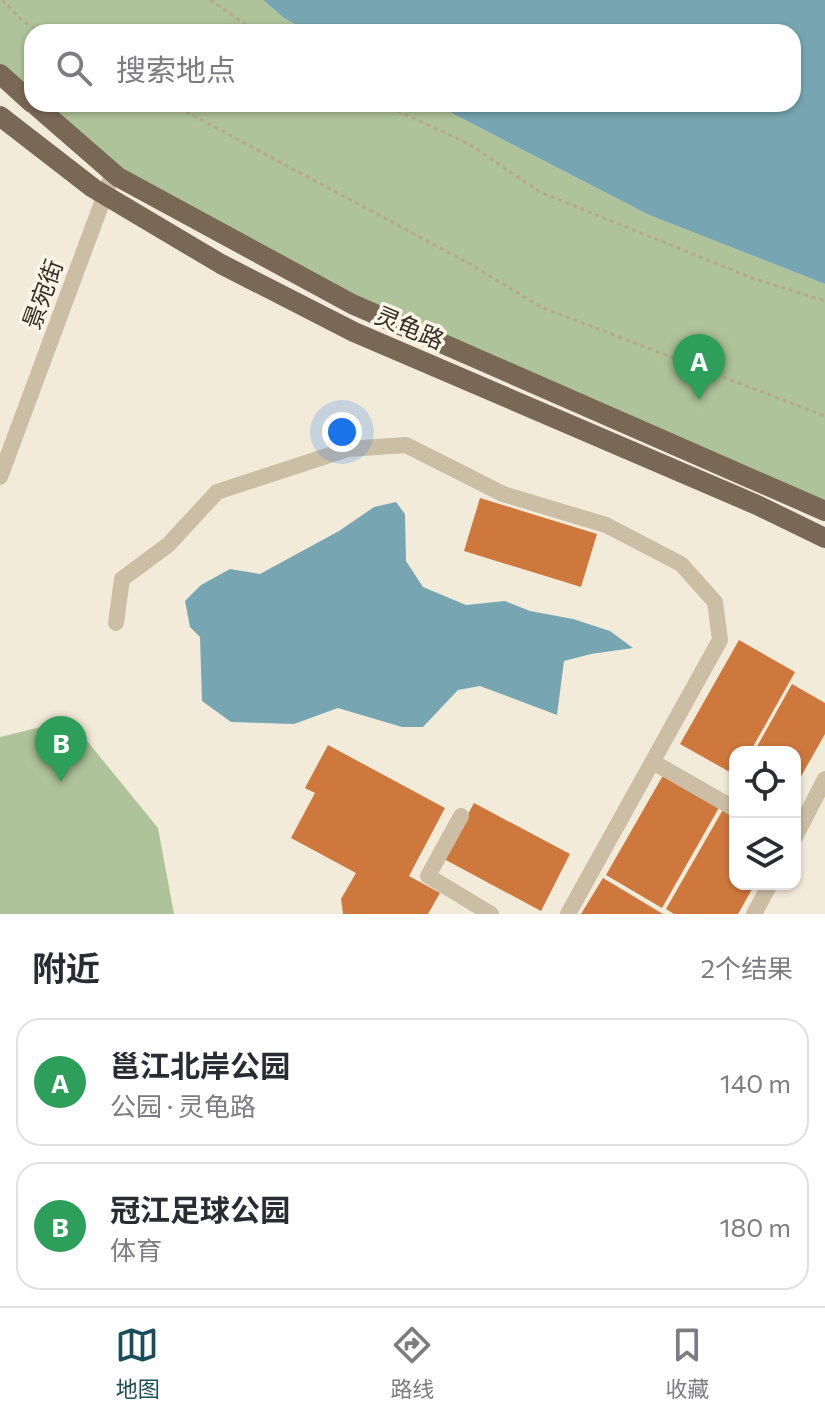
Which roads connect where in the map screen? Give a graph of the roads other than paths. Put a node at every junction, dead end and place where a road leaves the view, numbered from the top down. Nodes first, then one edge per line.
1 (0, 74) edge
2 (24, 95) edge
3 (43, 112) edge
4 (0, 116) edge
5 (113, 173) junction
6 (104, 195) junction
7 (0, 477) edge
8 (825, 511) edge
9 (825, 538) edge
10 (116, 623) dead end
11 (653, 762) junction
12 (825, 779) edge
13 (729, 806) edge
14 (461, 816) dead end
15 (801, 825) edge
16 (767, 890) edge
17 (491, 914) edge
18 (568, 914) edge
19 (754, 914) edge

1 - 2 main road, 灵龟路
3 - 5 main road, 灵龟路
4 - 6 main road, 灵龟路
5 - 6 street, 景宛街
5 - 8 main road, 灵龟路
6 - 7 street, 景宛街
6 - 9 main road, 灵龟路
10 - 11 street
11 - 13 street
11 - 18 street
12 - 15 street
14 - 17 street
16 - 19 street

